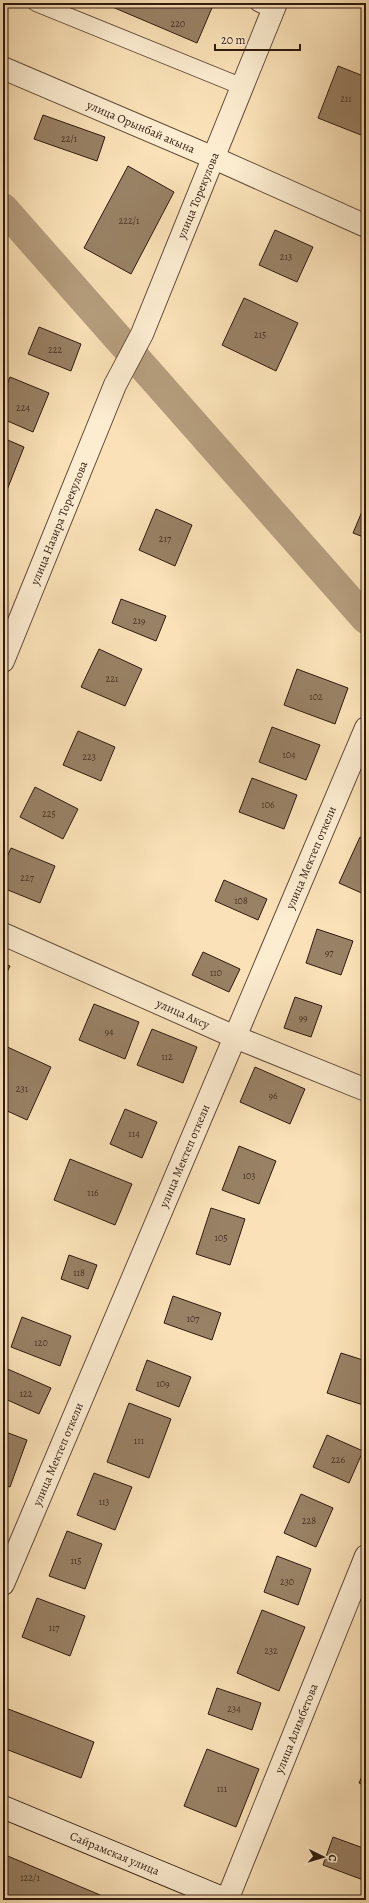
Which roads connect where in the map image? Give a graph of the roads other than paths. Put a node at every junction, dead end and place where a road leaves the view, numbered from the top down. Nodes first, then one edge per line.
1 (36, 3) edge
2 (269, 5) edge
3 (3, 68) edge
4 (243, 87) junction
5 (214, 158) junction
6 (366, 226) edge
7 (115, 385) joint
8 (3, 660) edge
9 (366, 728) edge
10 (3, 934) edge
11 (235, 1037) junction
12 (366, 1090) edge
13 (366, 1556) edge
14 (3, 1584) edge
15 (3, 1807) edge
16 (227, 1900) edge

1 - 4 lane
2 - 4 street, улица Торекулова
3 - 5 street, улица Орынбай акына
4 - 5 street, улица Торекулова
5 - 6 street, улица Орынбай акына
5 - 7 street, улица Торекулова
7 - 8 street, улица Назира Торекулова
9 - 11 street, улица Мектеп откели
10 - 11 street, улица Аксу
11 - 12 street, улица Аксу
11 - 14 street, улица Мектеп откели
13 - 16 street, улица Алимбетова
15 - 16 street, Сайрамская улица

